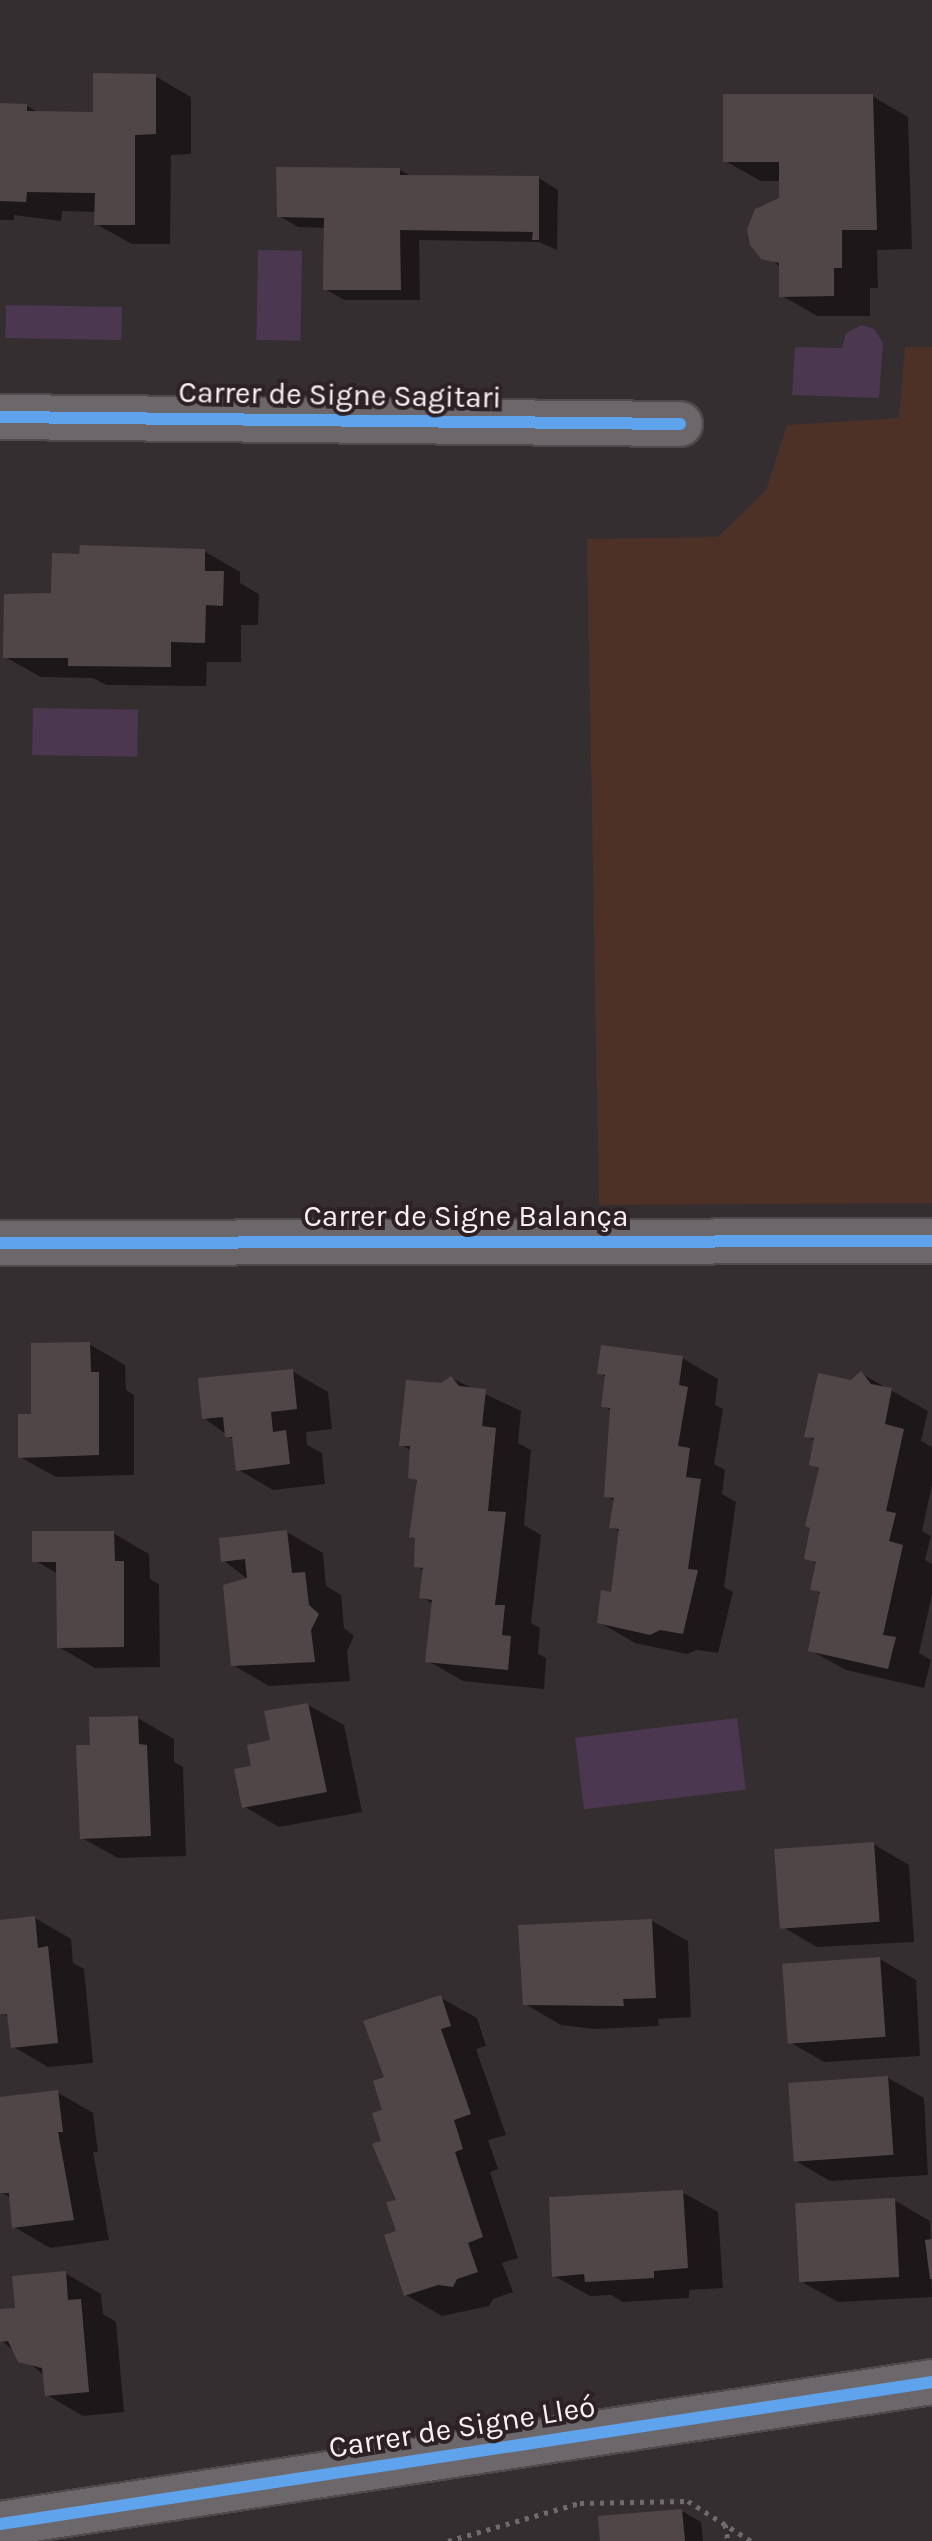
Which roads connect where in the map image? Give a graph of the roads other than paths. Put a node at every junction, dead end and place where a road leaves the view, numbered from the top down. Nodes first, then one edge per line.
1 (0, 417) edge
2 (680, 424) dead end
3 (928, 1241) edge
4 (0, 1243) edge
5 (932, 2382) edge
6 (0, 2524) edge

1 - 2 street, Carrer de Signe Sagitari
3 - 4 street, Carrer de Signe Balança
5 - 6 street, Carrer de Signe Lleó

